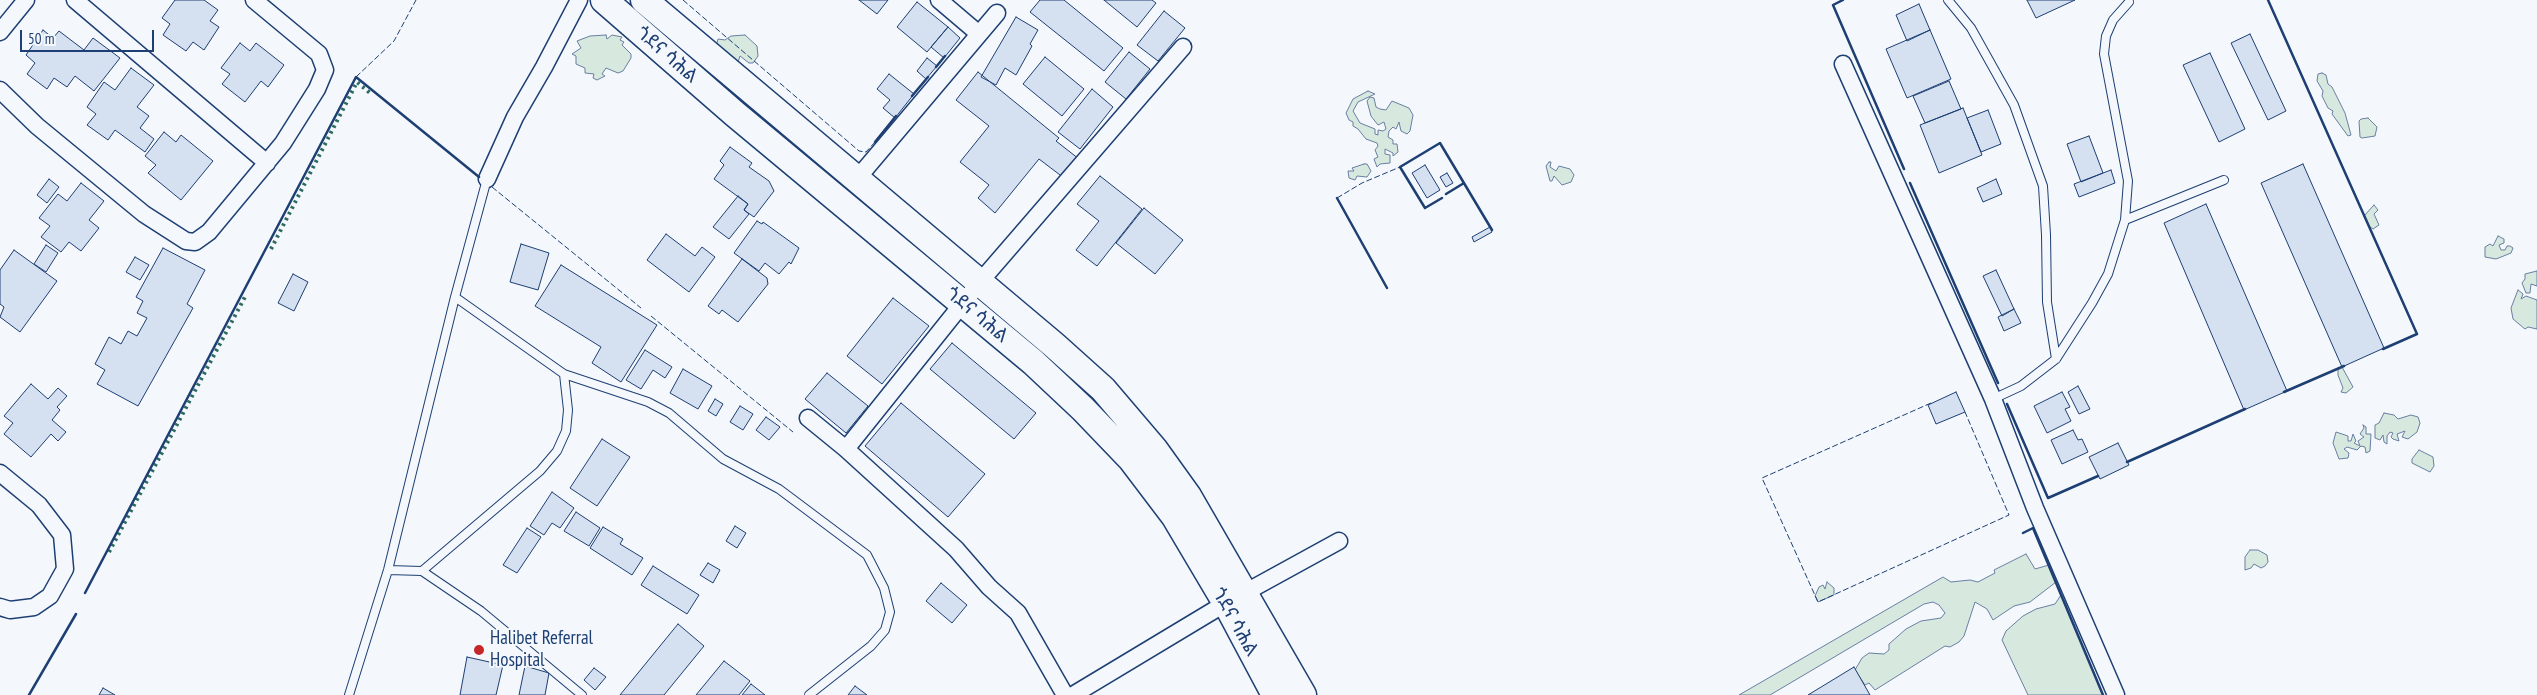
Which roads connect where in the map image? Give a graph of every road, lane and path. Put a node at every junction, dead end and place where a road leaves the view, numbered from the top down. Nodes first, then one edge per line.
1 (26, 0) edge
2 (75, 0) edge
3 (254, 0) edge
4 (579, 0) edge
5 (604, 0) edge
6 (644, 0) edge
7 (939, 0) edge
8 (1948, 0) edge
9 (2129, 2) dead end
10 (997, 13) dead end
11 (0, 32) edge
12 (979, 34) junction
13 (1183, 47) dead end
14 (1843, 64) dead end
15 (0, 90) edge
16 (267, 163) junction
17 (487, 179) joint
18 (856, 180) junction
19 (2224, 180) dead end
20 (2125, 220) junction
21 (979, 283) junction
22 (455, 296) junction
23 (963, 304) junction
24 (2056, 359) junction
25 (564, 374) junction
26 (1993, 399) junction
27 (808, 418) dead end
28 (846, 449) junction
29 (0, 473) edge
30 (1340, 541) dead end
31 (388, 570) junction
32 (422, 571) junction
33 (1235, 598) junction
34 (0, 607) edge
35 (349, 695) edge
36 (582, 695) edge
37 (809, 695) edge
38 (1065, 695) edge
39 (1073, 695) edge
40 (1275, 695) edge
41 (1303, 695) edge
42 (2116, 695) edge

1 - 11 street
2 - 16 street
3 - 16 street
4 - 17 street
5 - 23 highway, ጎደና ሳሕል
6 - 18 highway, ጎደና ሳሕል
7 - 12 street
8 - 24 lane
9 - 20 lane
10 - 12 street
12 - 18 street
13 - 21 street
14 - 26 street
15 - 16 street
17 - 22 lane
18 - 21 highway, ጎደና ሳሕል
19 - 20 lane
20 - 24 lane
21 - 23 street
21 - 33 highway, ጎደና ሳሕል
22 - 25 lane
22 - 31 lane
23 - 28 street
23 - 33 highway, ጎደና ሳሕል
24 - 26 lane
25 - 32 lane
25 - 37 lane
26 - 42 street
27 - 28 street
28 - 38 street
29 - 34 street
30 - 33 street
31 - 32 lane
31 - 35 lane
32 - 36 lane
33 - 39 street
33 - 40 highway, ጎደና ሳሕል
33 - 41 highway, ጎደና ሳሕል

